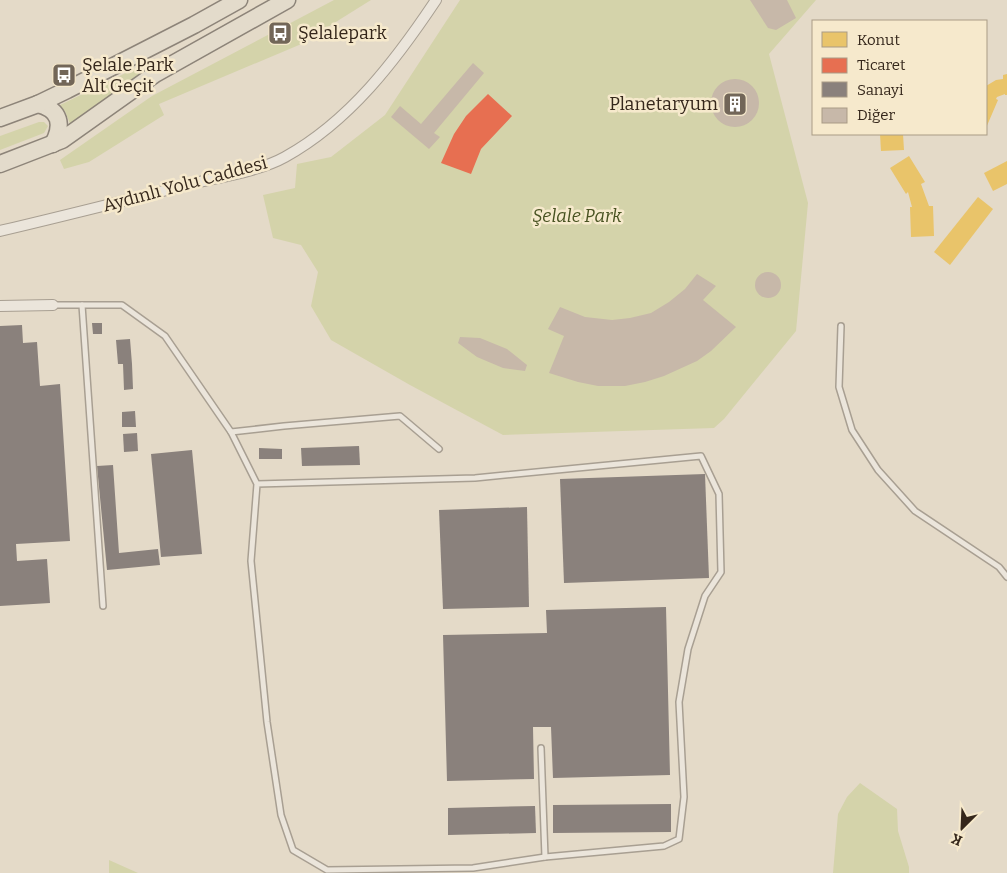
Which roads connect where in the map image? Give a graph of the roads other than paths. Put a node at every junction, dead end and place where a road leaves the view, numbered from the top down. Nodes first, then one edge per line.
1 (239, 0) edge
2 (287, 0) edge
3 (433, 3) edge
4 (38, 104) junction
5 (0, 118) edge
6 (53, 144) junction
7 (0, 164) edge
8 (0, 232) edge
9 (53, 305) joint
10 (82, 305) junction
11 (0, 306) edge
12 (841, 326) dead end
13 (231, 432) junction
14 (438, 450) dead end
15 (257, 484) junction
16 (1007, 576) edge
17 (103, 606) dead end
18 (541, 748) dead end
19 (545, 857) junction

1 - 4 main road
2 - 6 main road
3 - 8 street, Aydınlı Yolu Caddesi
4 - 5 main road
4 - 6 main road
6 - 7 main road
9 - 10 lane
9 - 11 street
10 - 13 lane
10 - 17 lane
12 - 16 lane
13 - 14 lane
13 - 15 lane
15 - 19 lane
15 - 19 lane
18 - 19 lane

